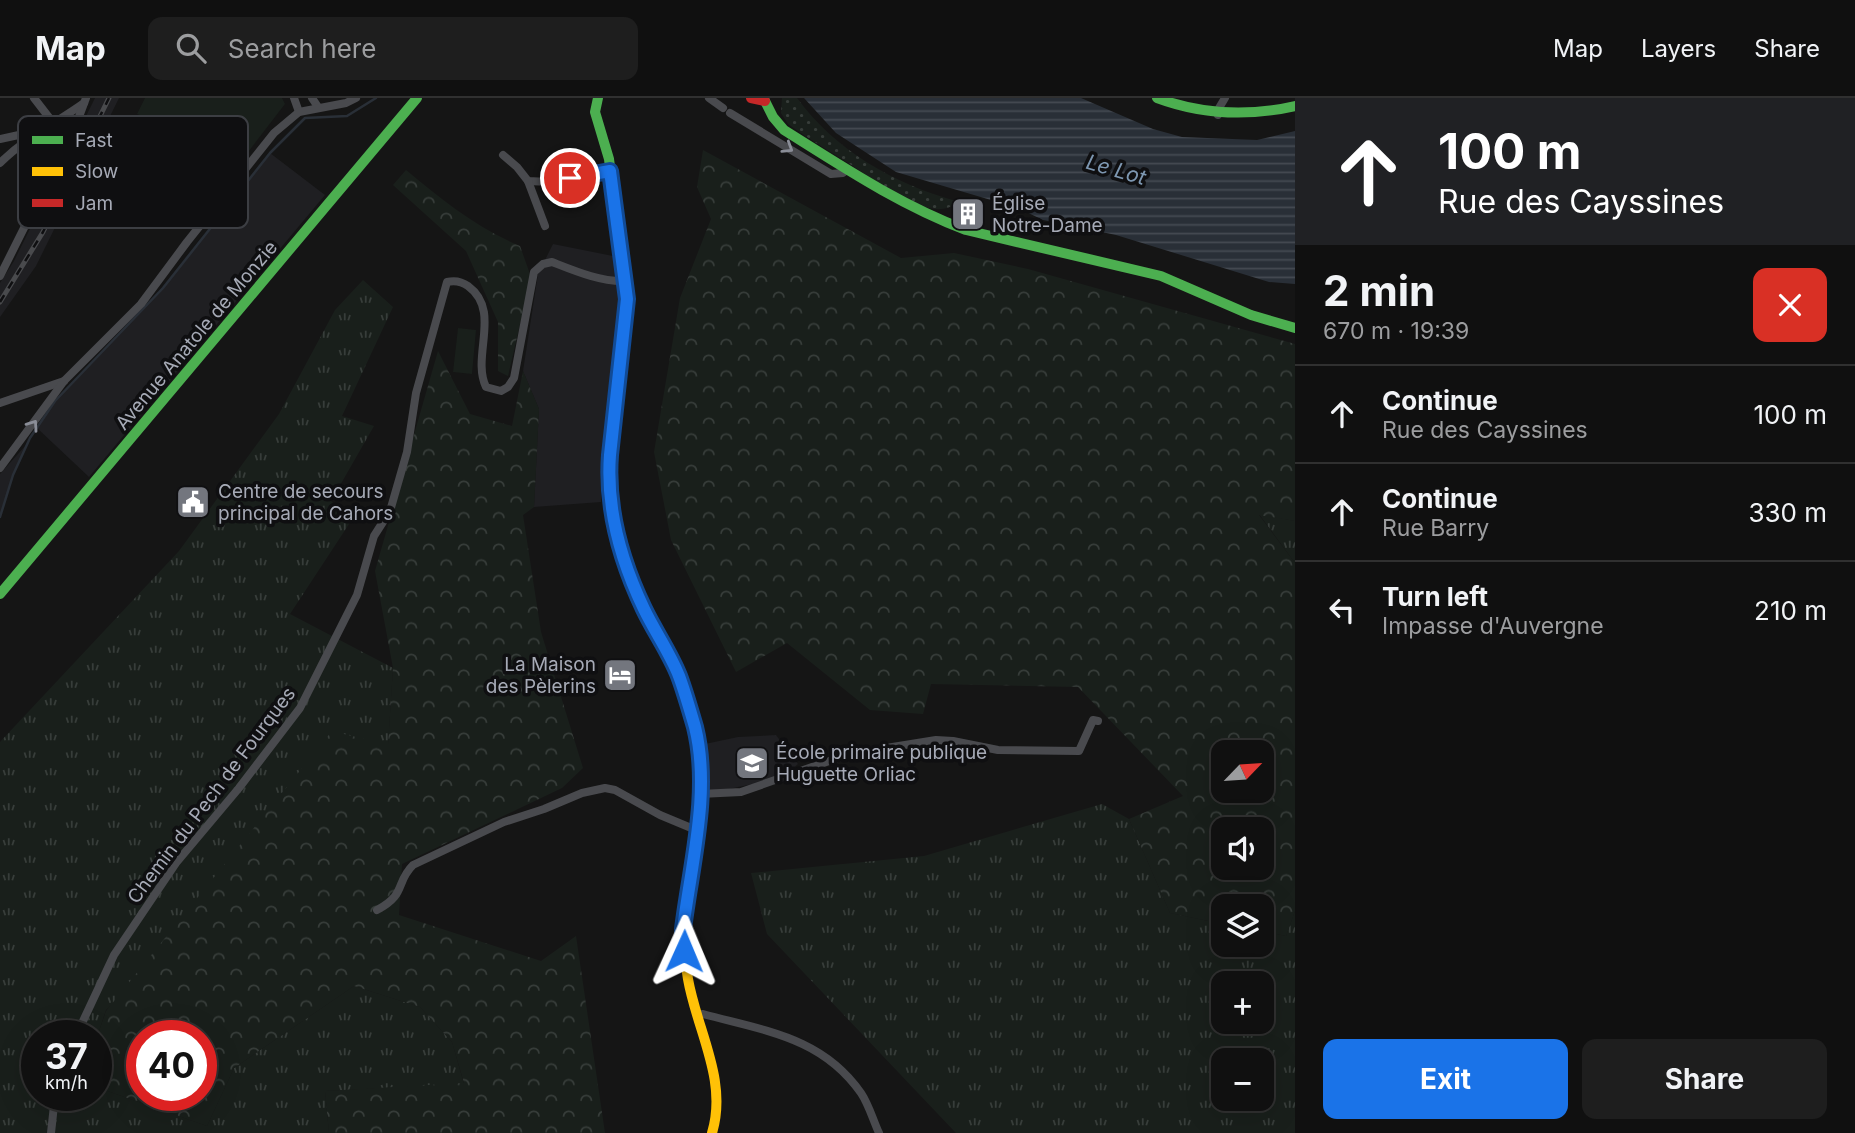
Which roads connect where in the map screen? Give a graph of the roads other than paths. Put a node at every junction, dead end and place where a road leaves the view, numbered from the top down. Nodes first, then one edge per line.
1 (34, 98) edge
2 (294, 98) edge
3 (312, 98) edge
4 (356, 98) edge
5 (417, 98) edge
6 (709, 98) edge
7 (751, 98) edge
8 (1157, 98) edge
9 (1225, 98) edge
10 (594, 99) edge
11 (766, 99) edge
12 (85, 100) edge
13 (1295, 106) edge
14 (318, 107) junction
15 (299, 112) junction
16 (1218, 115) junction
17 (48, 116) edge
18 (65, 116) edge
19 (18, 135) edge
20 (0, 139) edge
21 (18, 149) edge
22 (503, 155) dead end
23 (0, 163) edge
24 (248, 165) edge
25 (848, 169) junction
26 (610, 171) junction
27 (528, 181) junction
28 (545, 226) dead end
29 (24, 228) edge
30 (199, 228) edge
31 (0, 276) edge
32 (625, 281) junction
33 (1295, 328) edge
34 (64, 381) junction
35 (0, 403) edge
36 (0, 468) edge
37 (0, 594) edge
38 (1098, 721) dead end
39 (700, 794) junction
40 (696, 830) junction
41 (377, 910) dead end
42 (698, 1015) junction
43 (84, 1020) edge
44 (53, 1111) edge
45 (51, 1133) edge
46 (712, 1133) edge
47 (879, 1133) edge

1 - 17 street
2 - 15 street
3 - 14 street
4 - 14 street
5 - 37 main road, Avenue Anatole de Monzie
6 -> 25 street
7 - 11 main road
8 - 16 main road
9 - 16 street
10 - 26 main road
11 - 25 main road
12 - 18 street
13 - 16 main road
14 - 15 street
15 - 24 street
19 - 20 street
21 - 23 street
22 - 27 street
25 - 33 main road
26 - 27 street
26 - 32 main road
27 - 28 street
29 - 31 street
30 - 34 street
32 - 39 main road
32 - 43 street, Chemin du Pech de Fourques
34 - 35 street
36 -> 34 street
38 - 39 street
39 - 40 main road
40 - 41 street
40 - 42 main road
42 - 46 main road
42 - 47 street
44 - 45 street

